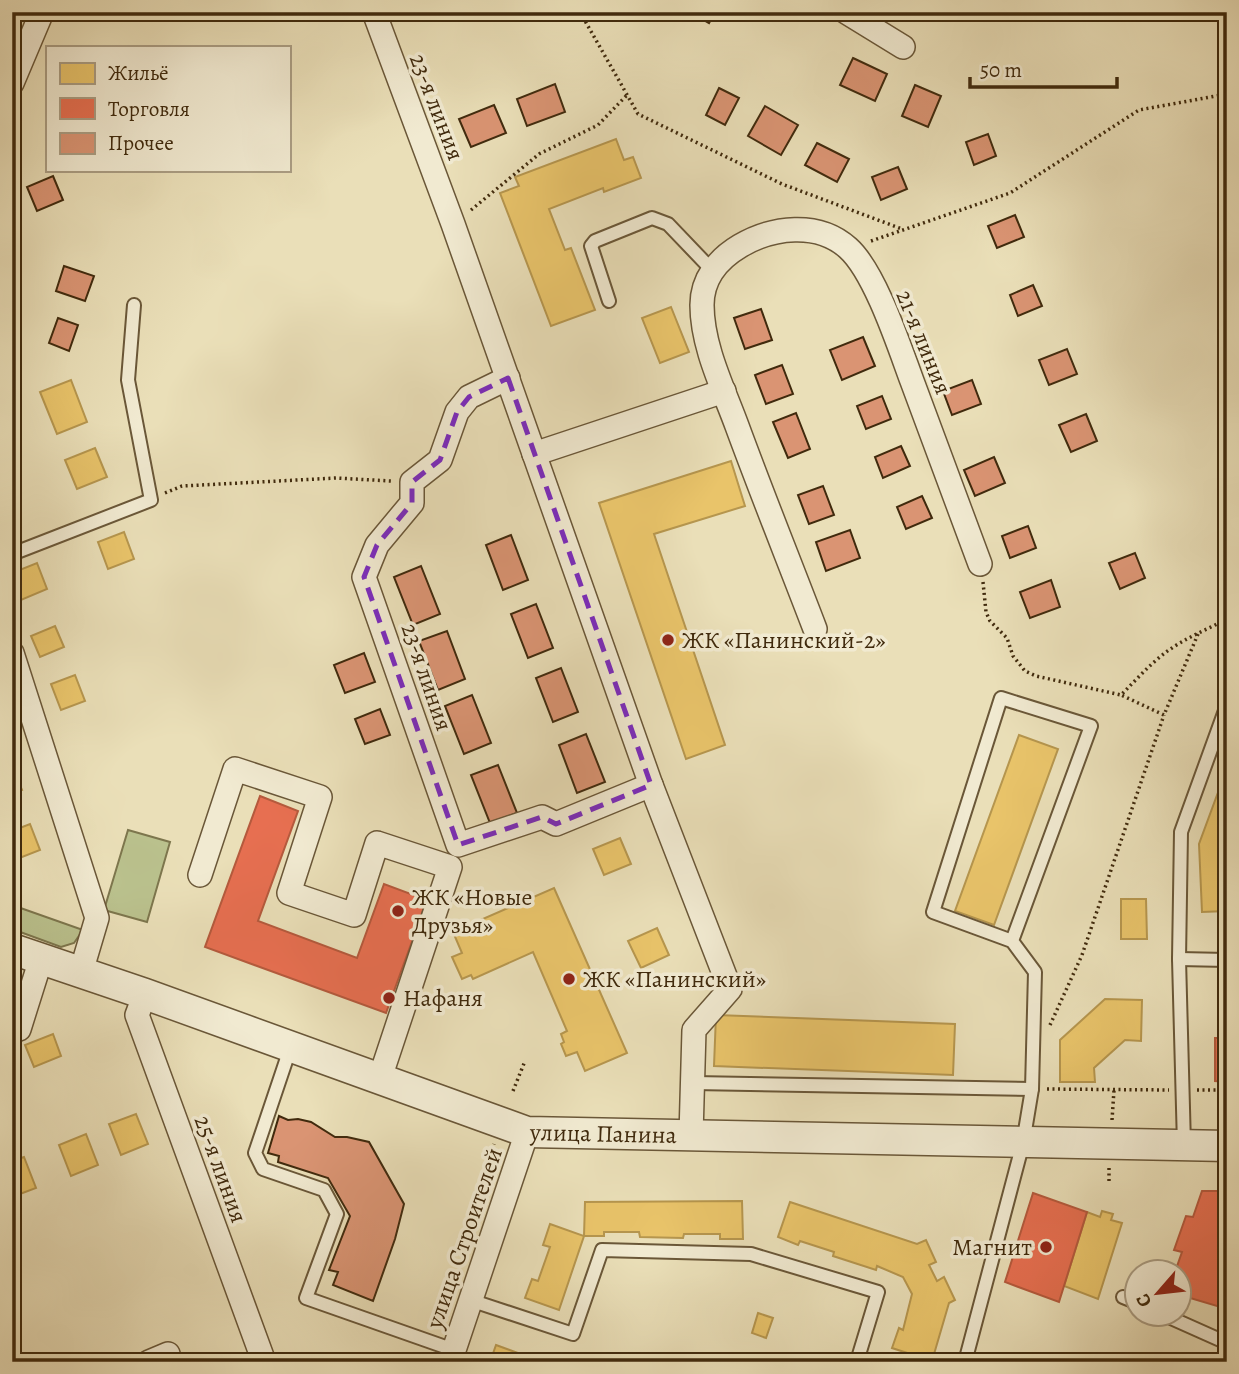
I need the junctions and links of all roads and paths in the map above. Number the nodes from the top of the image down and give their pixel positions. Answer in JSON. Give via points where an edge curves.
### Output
{"nodes":[{"id":1,"x":42,"y":12,"type":"edge"},
{"id":2,"x":374,"y":12,"type":"edge"},
{"id":3,"x":580,"y":12,"type":"edge"},
{"id":4,"x":846,"y":12,"type":"edge"},
{"id":5,"x":903,"y":47,"type":"dead end"},
{"id":6,"x":12,"y":83,"type":"edge"},
{"id":7,"x":1227,"y":87,"type":"edge"},
{"id":8,"x":1227,"y":94,"type":"edge"},
{"id":9,"x":628,"y":95,"type":"junction"},
{"id":10,"x":1215,"y":97,"type":"junction"},
{"id":11,"x":453,"y":224,"type":"junction"},
{"id":12,"x":904,"y":230,"type":"junction"},
{"id":13,"x":850,"y":249,"type":"junction"},
{"id":14,"x":712,"y":270,"type":"junction"},
{"id":15,"x":609,"y":301,"type":"dead end"},
{"id":16,"x":134,"y":305,"type":"dead end"},
{"id":17,"x":508,"y":378,"type":"junction"},
{"id":18,"x":724,"y":391,"type":"junction"},
{"id":19,"x":534,"y":454,"type":"junction"},
{"id":20,"x":412,"y":482,"type":"junction"},
{"id":21,"x":150,"y":499,"type":"junction"},
{"id":22,"x":12,"y":554,"type":"edge"},
{"id":23,"x":980,"y":564,"type":"joint"},
{"id":24,"x":1227,"y":619,"type":"edge"},
{"id":25,"x":815,"y":629,"type":"dead end"},
{"id":26,"x":1198,"y":634,"type":"junction"},
{"id":27,"x":12,"y":653,"type":"edge"},
{"id":28,"x":1121,"y":695,"type":"junction"},
{"id":29,"x":1227,"y":705,"type":"edge"},
{"id":30,"x":1164,"y":715,"type":"junction"},
{"id":31,"x":651,"y":785,"type":"junction"},
{"id":32,"x":200,"y":875,"type":"dead end"},
{"id":33,"x":1012,"y":941,"type":"junction"},
{"id":34,"x":12,"y":949,"type":"edge"},
{"id":35,"x":41,"y":959,"type":"junction"},
{"id":36,"x":1179,"y":960,"type":"junction"},
{"id":37,"x":1227,"y":960,"type":"edge"},
{"id":38,"x":81,"y":972,"type":"junction"},
{"id":39,"x":145,"y":994,"type":"junction"},
{"id":40,"x":12,"y":1031,"type":"edge"},
{"id":41,"x":1046,"y":1034,"type":"dead end"},
{"id":42,"x":291,"y":1046,"type":"junction"},
{"id":43,"x":525,"y":1061,"type":"dead end"},
{"id":44,"x":380,"y":1078,"type":"junction"},
{"id":45,"x":694,"y":1083,"type":"junction"},
{"id":46,"x":1032,"y":1089,"type":"junction"},
{"id":47,"x":1183,"y":1090,"type":"junction"},
{"id":48,"x":1227,"y":1090,"type":"edge"},
{"id":49,"x":513,"y":1091,"type":"dead end"},
{"id":50,"x":527,"y":1132,"type":"junction"},
{"id":51,"x":691,"y":1136,"type":"junction"},
{"id":52,"x":494,"y":1143,"type":"dead end"},
{"id":53,"x":1023,"y":1143,"type":"junction"},
{"id":54,"x":1184,"y":1145,"type":"junction"},
{"id":55,"x":1227,"y":1146,"type":"edge"},
{"id":56,"x":486,"y":1165,"type":"dead end"},
{"id":57,"x":470,"y":1300,"type":"junction"},
{"id":58,"x":1193,"y":1328,"type":"edge"},
{"id":59,"x":1227,"y":1343,"type":"edge"},
{"id":60,"x":452,"y":1356,"type":"edge"},
{"id":61,"x":264,"y":1362,"type":"edge"},
{"id":62,"x":867,"y":1362,"type":"edge"},
{"id":63,"x":965,"y":1362,"type":"edge"}],
"edges":[{"from":1,"to":6,"type":"street"},
{"from":2,"to":11,"type":"street","name":"23-я линия"},
{"from":3,"to":9,"type":"path"},
{"from":4,"to":5,"type":"street"},
{"from":7,"to":10,"type":"path"},
{"from":8,"to":10,"type":"path"},
{"from":9,"to":11,"type":"path","via":[[598,125],[538,154]]},
{"from":9,"to":12,"type":"path","via":[[638,114],[746,167]]},
{"from":10,"to":12,"type":"path","via":[[1139,110],[1010,193]]},
{"from":11,"to":17,"type":"street","name":"23-я линия"},
{"from":12,"to":13,"type":"path"},
{"from":13,"to":14,"type":"street","via":[[814,232],[766,233],[726,254]]},
{"from":13,"to":23,"type":"street","name":"21-я линия","via":[[893,330]]},
{"from":14,"to":15,"type":"lane","via":[[668,224],[652,218],[591,246]]},
{"from":14,"to":18,"type":"street","via":[[702,307],[707,344]]},
{"from":16,"to":21,"type":"lane","via":[[128,380]]},
{"from":17,"to":19,"type":"street","name":"23-я линия"},
{"from":17,"to":20,"type":"street","via":[[469,397],[457,412],[440,460]]},
{"from":18,"to":19,"type":"street"},
{"from":18,"to":25,"type":"street"},
{"from":19,"to":31,"type":"street","name":"23-я линия"},
{"from":20,"to":21,"type":"path","via":[[336,478],[182,486]]},
{"from":20,"to":31,"type":"street","name":"23-я линия","via":[[412,503],[377,545],[364,577],[458,845],[542,817],[556,824]]},
{"from":21,"to":22,"type":"lane"},
{"from":23,"to":28,"type":"path","via":[[986,612],[1025,671]]},
{"from":24,"to":26,"type":"path"},
{"from":26,"to":28,"type":"path","via":[[1163,654]]},
{"from":26,"to":30,"type":"path"},
{"from":27,"to":38,"type":"street","via":[[97,918]]},
{"from":28,"to":30,"type":"path"},
{"from":29,"to":36,"type":"lane","via":[[1181,832]]},
{"from":30,"to":41,"type":"path","via":[[1082,955]]},
{"from":31,"to":45,"type":"street","name":"23-я линия","via":[[730,989],[694,1030]]},
{"from":32,"to":44,"type":"street","via":[[235,769],[320,797],[289,893],[354,915],[377,843],[450,867]]},
{"from":33,"to":33,"type":"lane","via":[[933,912],[1001,698],[1091,726]]},
{"from":33,"to":46,"type":"lane","via":[[1035,972]]},
{"from":34,"to":35,"type":"street","name":"улица Панина"},
{"from":35,"to":38,"type":"street","name":"улица Панина"},
{"from":35,"to":40,"type":"street","via":[[19,1029]]},
{"from":36,"to":37,"type":"lane"},
{"from":36,"to":47,"type":"lane"},
{"from":38,"to":39,"type":"street","name":"улица Панина"},
{"from":39,"to":42,"type":"street","name":"улица Панина"},
{"from":39,"to":61,"type":"street","name":"25-я линия","via":[[137,1015]]},
{"from":42,"to":44,"type":"street","name":"улица Панина"},
{"from":42,"to":60,"type":"lane","via":[[255,1153],[263,1169],[324,1190],[337,1214],[306,1298]]},
{"from":43,"to":49,"type":"path"},
{"from":44,"to":50,"type":"street","name":"улица Панина"},
{"from":45,"to":46,"type":"lane"},
{"from":45,"to":51,"type":"street","name":"23-я линия"},
{"from":46,"to":47,"type":"path"},
{"from":46,"to":53,"type":"lane"},
{"from":47,"to":48,"type":"path"},
{"from":47,"to":54,"type":"lane"},
{"from":50,"to":51,"type":"street","name":"улица Панина"},
{"from":50,"to":57,"type":"street","name":"улица Строителей"},
{"from":51,"to":53,"type":"street","name":"улица Панина"},
{"from":52,"to":56,"type":"path"},
{"from":53,"to":54,"type":"street","name":"улица Панина"},
{"from":53,"to":63,"type":"lane"},
{"from":54,"to":55,"type":"street","name":"улица Панина"},
{"from":57,"to":60,"type":"street","name":"улица Строителей"},
{"from":57,"to":62,"type":"lane","via":[[573,1334],[602,1250],[751,1254],[878,1293],[858,1359]]},
{"from":58,"to":59,"type":"lane"}]}
